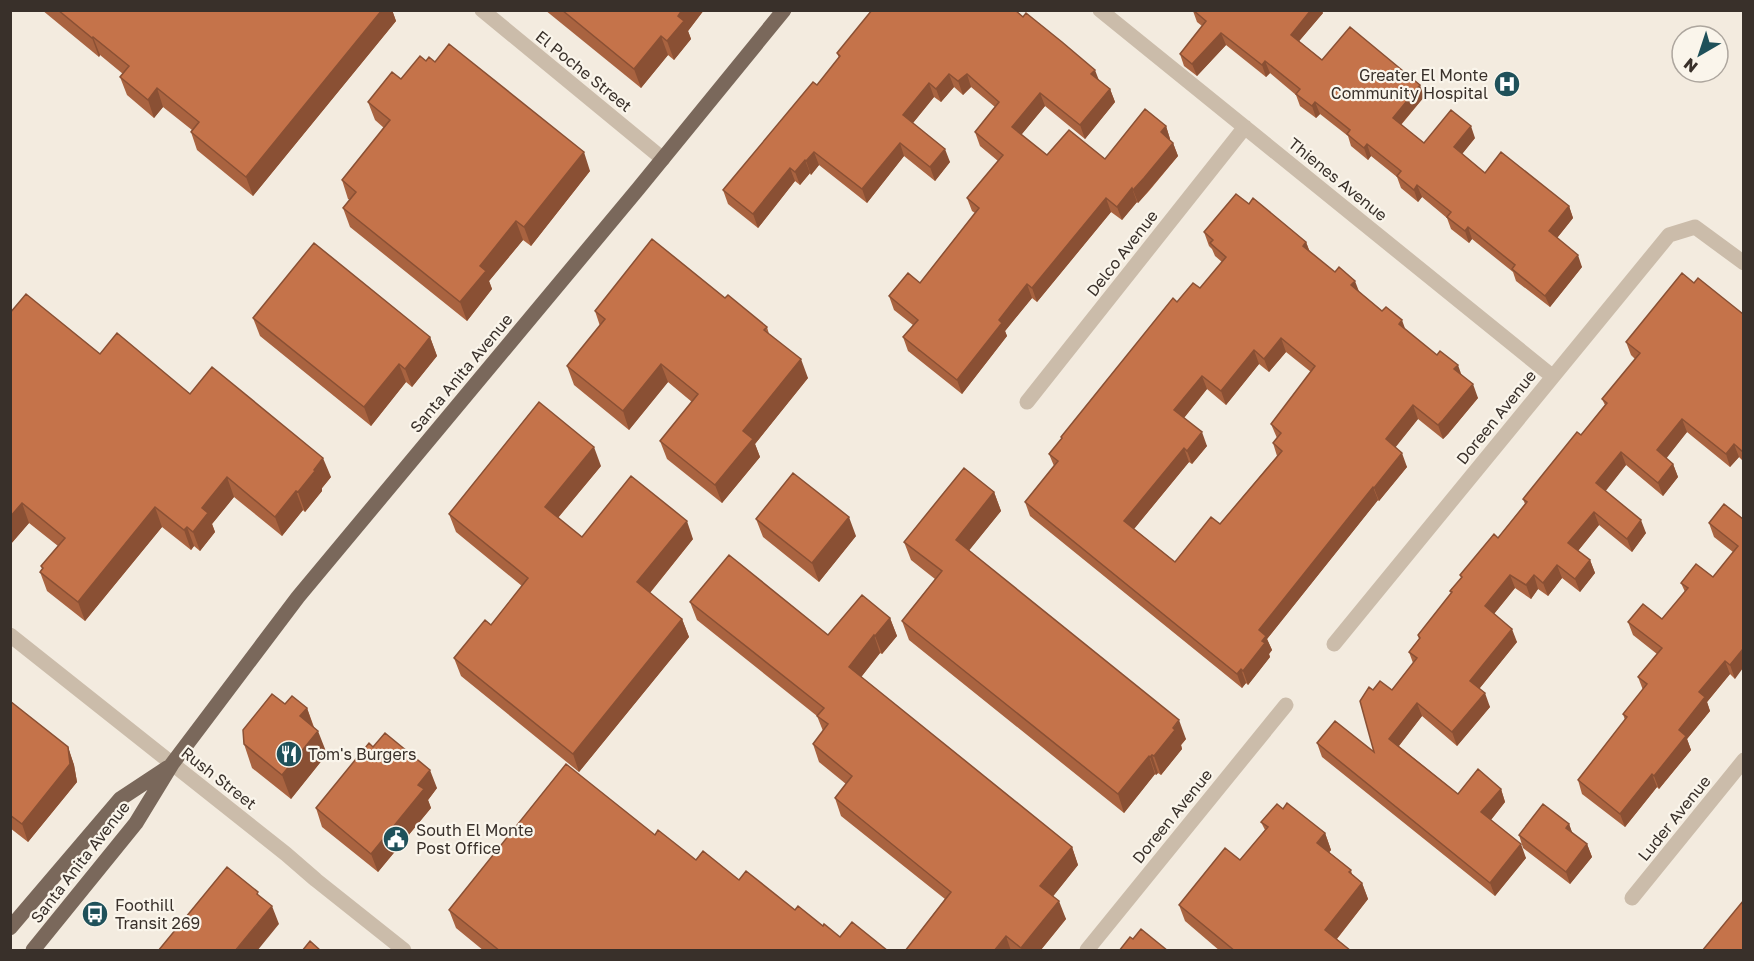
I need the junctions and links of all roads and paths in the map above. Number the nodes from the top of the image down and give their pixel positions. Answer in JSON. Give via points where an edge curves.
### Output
{"nodes":[{"id":1,"x":482,"y":10,"type":"edge"},
{"id":2,"x":784,"y":10,"type":"edge"},
{"id":3,"x":1100,"y":10,"type":"edge"},
{"id":4,"x":1245,"y":127,"type":"junction"},
{"id":5,"x":663,"y":159,"type":"junction"},
{"id":6,"x":1743,"y":263,"type":"edge"},
{"id":7,"x":1552,"y":376,"type":"junction"},
{"id":8,"x":1027,"y":402,"type":"dead end"},
{"id":9,"x":10,"y":635,"type":"edge"},
{"id":10,"x":1334,"y":644,"type":"dead end"},
{"id":11,"x":1286,"y":705,"type":"dead end"},
{"id":12,"x":1743,"y":760,"type":"edge"},
{"id":13,"x":172,"y":764,"type":"junction"},
{"id":14,"x":1632,"y":898,"type":"dead end"},
{"id":15,"x":10,"y":928,"type":"edge"},
{"id":16,"x":33,"y":951,"type":"edge"},
{"id":17,"x":404,"y":951,"type":"edge"},
{"id":18,"x":1087,"y":951,"type":"edge"}],
"edges":[{"from":1,"to":5,"type":"street","name":"El Poche Street"},
{"from":2,"to":5,"type":"main road","name":"Santa Anita Avenue"},
{"from":3,"to":4,"type":"street","name":"Thienes Avenue"},
{"from":4,"to":7,"type":"street","name":"Thienes Avenue"},
{"from":4,"to":8,"type":"street","name":"Delco Avenue"},
{"from":5,"to":13,"type":"main road","name":"Santa Anita Avenue","via":[[298,597]]},
{"from":6,"to":7,"type":"street","name":"Doreen Avenue","via":[[1695,227],[1669,235]]},
{"from":7,"to":10,"type":"street","name":"Doreen Avenue"},
{"from":9,"to":13,"type":"street","name":"Rush Street"},
{"from":11,"to":18,"type":"street","name":"Doreen Avenue"},
{"from":12,"to":14,"type":"street","name":"Luder Avenue"},
{"from":13,"to":15,"type":"main road","name":"Santa Anita Avenue","via":[[120,799]]},
{"from":13,"to":16,"type":"main road","name":"Santa Anita Avenue","via":[[136,823]]},
{"from":13,"to":17,"type":"street","name":"Rush Street"}]}
